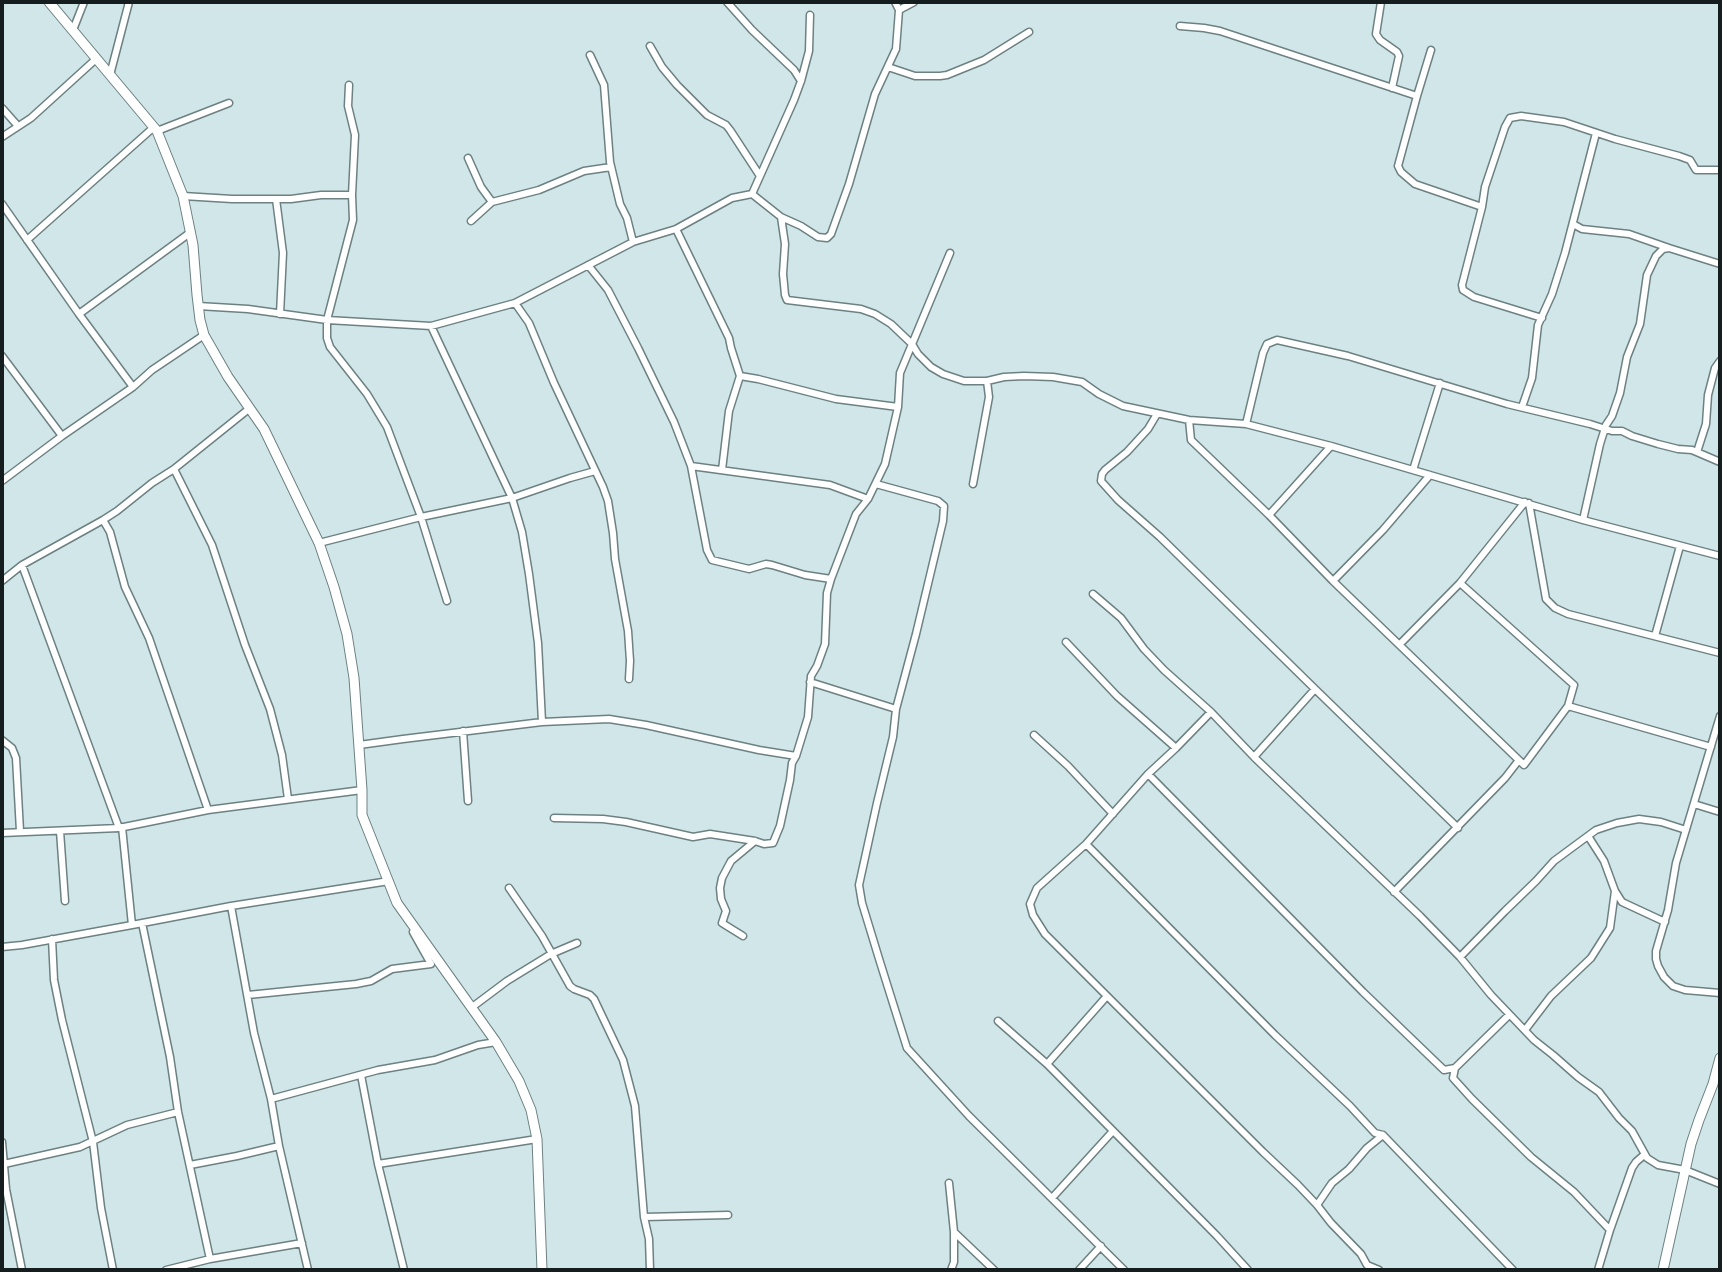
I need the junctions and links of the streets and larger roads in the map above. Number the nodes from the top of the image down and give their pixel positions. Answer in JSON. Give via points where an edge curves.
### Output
{"nodes":[{"id":1,"x":49,"y":2,"type":"edge"},
{"id":2,"x":83,"y":2,"type":"edge"},
{"id":3,"x":129,"y":2,"type":"edge"},
{"id":4,"x":727,"y":2,"type":"edge"},
{"id":5,"x":895,"y":2,"type":"edge"},
{"id":6,"x":914,"y":2,"type":"edge"},
{"id":7,"x":1381,"y":2,"type":"edge"},
{"id":8,"x":899,"y":10,"type":"junction"},
{"id":9,"x":810,"y":15,"type":"dead end"},
{"id":10,"x":1180,"y":26,"type":"dead end"},
{"id":11,"x":73,"y":30,"type":"junction"},
{"id":12,"x":1029,"y":32,"type":"dead end"},
{"id":13,"x":650,"y":46,"type":"dead end"},
{"id":14,"x":1431,"y":50,"type":"dead end"},
{"id":15,"x":590,"y":55,"type":"dead end"},
{"id":16,"x":96,"y":59,"type":"junction"},
{"id":17,"x":888,"y":67,"type":"junction"},
{"id":18,"x":110,"y":75,"type":"junction"},
{"id":19,"x":801,"y":81,"type":"junction"},
{"id":20,"x":349,"y":85,"type":"dead end"},
{"id":21,"x":1392,"y":88,"type":"junction"},
{"id":22,"x":1417,"y":96,"type":"junction"},
{"id":23,"x":229,"y":103,"type":"dead end"},
{"id":24,"x":2,"y":108,"type":"edge"},
{"id":25,"x":18,"y":126,"type":"junction"},
{"id":26,"x":155,"y":129,"type":"junction"},
{"id":27,"x":1596,"y":133,"type":"junction"},
{"id":28,"x":2,"y":137,"type":"edge"},
{"id":29,"x":468,"y":158,"type":"dead end"},
{"id":30,"x":611,"y":167,"type":"junction"},
{"id":31,"x":1720,"y":170,"type":"edge"},
{"id":32,"x":760,"y":176,"type":"junction"},
{"id":33,"x":752,"y":194,"type":"junction"},
{"id":34,"x":352,"y":195,"type":"junction"},
{"id":35,"x":183,"y":196,"type":"junction"},
{"id":36,"x":276,"y":199,"type":"junction"},
{"id":37,"x":492,"y":202,"type":"junction"},
{"id":38,"x":2,"y":204,"type":"edge"},
{"id":39,"x":1482,"y":207,"type":"junction"},
{"id":40,"x":781,"y":217,"type":"junction"},
{"id":41,"x":471,"y":221,"type":"dead end"},
{"id":42,"x":1573,"y":224,"type":"junction"},
{"id":43,"x":676,"y":229,"type":"junction"},
{"id":44,"x":191,"y":232,"type":"junction"},
{"id":45,"x":27,"y":240,"type":"junction"},
{"id":46,"x":633,"y":242,"type":"junction"},
{"id":47,"x":1669,"y":248,"type":"junction"},
{"id":48,"x":950,"y":253,"type":"dead end"},
{"id":49,"x":1720,"y":264,"type":"edge"},
{"id":50,"x":588,"y":265,"type":"junction"},
{"id":51,"x":514,"y":303,"type":"junction"},
{"id":52,"x":198,"y":306,"type":"junction"},
{"id":53,"x":79,"y":314,"type":"junction"},
{"id":54,"x":281,"y":314,"type":"junction"},
{"id":55,"x":1542,"y":318,"type":"junction"},
{"id":56,"x":327,"y":320,"type":"junction"},
{"id":57,"x":431,"y":326,"type":"junction"},
{"id":58,"x":204,"y":335,"type":"junction"},
{"id":59,"x":912,"y":344,"type":"junction"},
{"id":60,"x":2,"y":356,"type":"edge"},
{"id":61,"x":1720,"y":360,"type":"edge"},
{"id":62,"x":740,"y":376,"type":"junction"},
{"id":63,"x":987,"y":381,"type":"junction"},
{"id":64,"x":1440,"y":383,"type":"junction"},
{"id":65,"x":133,"y":387,"type":"junction"},
{"id":66,"x":898,"y":407,"type":"junction"},
{"id":67,"x":1522,"y":407,"type":"junction"},
{"id":68,"x":250,"y":408,"type":"junction"},
{"id":69,"x":1157,"y":414,"type":"junction"},
{"id":70,"x":1189,"y":419,"type":"junction"},
{"id":71,"x":1246,"y":424,"type":"junction"},
{"id":72,"x":1605,"y":429,"type":"junction"},
{"id":73,"x":62,"y":436,"type":"junction"},
{"id":74,"x":1331,"y":446,"type":"junction"},
{"id":75,"x":1696,"y":452,"type":"junction"},
{"id":76,"x":1720,"y":462,"type":"edge"},
{"id":77,"x":691,"y":466,"type":"junction"},
{"id":78,"x":174,"y":469,"type":"junction"},
{"id":79,"x":722,"y":470,"type":"junction"},
{"id":80,"x":1413,"y":470,"type":"junction"},
{"id":81,"x":595,"y":471,"type":"junction"},
{"id":82,"x":1430,"y":475,"type":"junction"},
{"id":83,"x":2,"y":481,"type":"edge"},
{"id":84,"x":876,"y":484,"type":"junction"},
{"id":85,"x":973,"y":484,"type":"dead end"},
{"id":86,"x":512,"y":498,"type":"junction"},
{"id":87,"x":868,"y":499,"type":"junction"},
{"id":88,"x":1527,"y":503,"type":"junction"},
{"id":89,"x":1269,"y":515,"type":"junction"},
{"id":90,"x":421,"y":517,"type":"junction"},
{"id":91,"x":103,"y":520,"type":"junction"},
{"id":92,"x":1583,"y":520,"type":"junction"},
{"id":93,"x":319,"y":543,"type":"junction"},
{"id":94,"x":1681,"y":546,"type":"junction"},
{"id":95,"x":1720,"y":556,"type":"edge"},
{"id":96,"x":22,"y":565,"type":"junction"},
{"id":97,"x":831,"y":579,"type":"junction"},
{"id":98,"x":1333,"y":581,"type":"junction"},
{"id":99,"x":2,"y":582,"type":"edge"},
{"id":100,"x":1460,"y":583,"type":"junction"},
{"id":101,"x":1093,"y":594,"type":"dead end"},
{"id":102,"x":447,"y":601,"type":"dead end"},
{"id":103,"x":1655,"y":636,"type":"junction"},
{"id":104,"x":1066,"y":642,"type":"dead end"},
{"id":105,"x":1400,"y":644,"type":"junction"},
{"id":106,"x":1720,"y":653,"type":"edge"},
{"id":107,"x":629,"y":679,"type":"dead end"},
{"id":108,"x":810,"y":681,"type":"junction"},
{"id":109,"x":1315,"y":689,"type":"junction"},
{"id":110,"x":1568,"y":706,"type":"junction"},
{"id":111,"x":896,"y":709,"type":"junction"},
{"id":112,"x":1211,"y":712,"type":"junction"},
{"id":113,"x":1720,"y":716,"type":"edge"},
{"id":114,"x":542,"y":722,"type":"junction"},
{"id":115,"x":463,"y":732,"type":"junction"},
{"id":116,"x":1034,"y":735,"type":"dead end"},
{"id":117,"x":2,"y":740,"type":"edge"},
{"id":118,"x":359,"y":746,"type":"junction"},
{"id":119,"x":1711,"y":747,"type":"junction"},
{"id":120,"x":1176,"y":748,"type":"junction"},
{"id":121,"x":796,"y":756,"type":"junction"},
{"id":122,"x":1254,"y":757,"type":"junction"},
{"id":123,"x":1519,"y":760,"type":"junction"},
{"id":124,"x":1148,"y":774,"type":"junction"},
{"id":125,"x":362,"y":790,"type":"junction"},
{"id":126,"x":288,"y":799,"type":"junction"},
{"id":127,"x":468,"y":801,"type":"dead end"},
{"id":128,"x":1694,"y":804,"type":"junction"},
{"id":129,"x":208,"y":810,"type":"junction"},
{"id":130,"x":1720,"y":812,"type":"edge"},
{"id":131,"x":1113,"y":814,"type":"junction"},
{"id":132,"x":554,"y":818,"type":"dead end"},
{"id":133,"x":121,"y":828,"type":"junction"},
{"id":134,"x":1458,"y":828,"type":"junction"},
{"id":135,"x":1686,"y":830,"type":"junction"},
{"id":136,"x":20,"y":831,"type":"junction"},
{"id":137,"x":60,"y":831,"type":"junction"},
{"id":138,"x":2,"y":833,"type":"edge"},
{"id":139,"x":1588,"y":836,"type":"junction"},
{"id":140,"x":755,"y":841,"type":"junction"},
{"id":141,"x":1086,"y":844,"type":"junction"},
{"id":142,"x":389,"y":881,"type":"junction"},
{"id":143,"x":509,"y":888,"type":"dead end"},
{"id":144,"x":1615,"y":891,"type":"junction"},
{"id":145,"x":1394,"y":892,"type":"junction"},
{"id":146,"x":65,"y":901,"type":"dead end"},
{"id":147,"x":397,"y":903,"type":"junction"},
{"id":148,"x":230,"y":905,"type":"junction"},
{"id":149,"x":1665,"y":922,"type":"junction"},
{"id":150,"x":142,"y":923,"type":"junction"},
{"id":151,"x":132,"y":925,"type":"junction"},
{"id":152,"x":743,"y":936,"type":"dead end"},
{"id":153,"x":51,"y":939,"type":"junction"},
{"id":154,"x":577,"y":943,"type":"dead end"},
{"id":155,"x":2,"y":947,"type":"edge"},
{"id":156,"x":551,"y":954,"type":"junction"},
{"id":157,"x":1460,"y":957,"type":"junction"},
{"id":158,"x":1720,"y":993,"type":"edge"},
{"id":159,"x":248,"y":995,"type":"junction"},
{"id":160,"x":1107,"y":996,"type":"junction"},
{"id":161,"x":471,"y":1008,"type":"junction"},
{"id":162,"x":1509,"y":1014,"type":"junction"},
{"id":163,"x":998,"y":1021,"type":"dead end"},
{"id":164,"x":1525,"y":1030,"type":"junction"},
{"id":165,"x":496,"y":1042,"type":"junction"},
{"id":166,"x":1720,"y":1058,"type":"edge"},
{"id":167,"x":1047,"y":1064,"type":"junction"},
{"id":168,"x":1455,"y":1069,"type":"junction"},
{"id":169,"x":1444,"y":1070,"type":"junction"},
{"id":170,"x":361,"y":1075,"type":"junction"},
{"id":171,"x":1453,"y":1078,"type":"junction"},
{"id":172,"x":1716,"y":1086,"type":"edge"},
{"id":173,"x":271,"y":1099,"type":"junction"},
{"id":174,"x":178,"y":1112,"type":"junction"},
{"id":175,"x":1113,"y":1131,"type":"junction"},
{"id":176,"x":1383,"y":1135,"type":"junction"},
{"id":177,"x":537,"y":1139,"type":"junction"},
{"id":178,"x":2,"y":1142,"type":"edge"},
{"id":179,"x":93,"y":1142,"type":"junction"},
{"id":180,"x":279,"y":1146,"type":"junction"},
{"id":181,"x":1644,"y":1155,"type":"junction"},
{"id":182,"x":4,"y":1164,"type":"junction"},
{"id":183,"x":378,"y":1164,"type":"junction"},
{"id":184,"x":190,"y":1165,"type":"junction"},
{"id":185,"x":1685,"y":1170,"type":"junction"},
{"id":186,"x":949,"y":1183,"type":"dead end"},
{"id":187,"x":1720,"y":1184,"type":"edge"},
{"id":188,"x":4,"y":1191,"type":"edge"},
{"id":189,"x":1052,"y":1198,"type":"junction"},
{"id":190,"x":1317,"y":1205,"type":"junction"},
{"id":191,"x":728,"y":1215,"type":"dead end"},
{"id":192,"x":645,"y":1217,"type":"junction"},
{"id":193,"x":1610,"y":1230,"type":"junction"},
{"id":194,"x":954,"y":1232,"type":"junction"},
{"id":195,"x":302,"y":1243,"type":"junction"},
{"id":196,"x":1101,"y":1246,"type":"junction"},
{"id":197,"x":210,"y":1259,"type":"junction"},
{"id":198,"x":1366,"y":1268,"type":"edge"},
{"id":199,"x":23,"y":1270,"type":"edge"},
{"id":200,"x":113,"y":1270,"type":"edge"},
{"id":201,"x":166,"y":1270,"type":"edge"},
{"id":202,"x":308,"y":1270,"type":"edge"},
{"id":203,"x":404,"y":1270,"type":"edge"},
{"id":204,"x":542,"y":1270,"type":"edge"},
{"id":205,"x":650,"y":1270,"type":"edge"},
{"id":206,"x":951,"y":1270,"type":"edge"},
{"id":207,"x":993,"y":1270,"type":"edge"},
{"id":208,"x":1079,"y":1270,"type":"edge"},
{"id":209,"x":1124,"y":1270,"type":"edge"},
{"id":210,"x":1248,"y":1270,"type":"edge"},
{"id":211,"x":1379,"y":1270,"type":"edge"},
{"id":212,"x":1513,"y":1270,"type":"edge"},
{"id":213,"x":1598,"y":1270,"type":"edge"},
{"id":214,"x":1663,"y":1270,"type":"edge"}],
"edges":[{"from":1,"to":11,"type":"street"},
{"from":2,"to":11,"type":"street"},
{"from":3,"to":18,"type":"street"},
{"from":4,"to":19,"type":"street"},
{"from":5,"to":8,"type":"street"},
{"from":6,"to":8,"type":"street"},
{"from":7,"to":21,"type":"street","via":[[1376,34],[1399,56]]},
{"from":8,"to":17,"type":"street","via":[[896,50]]},
{"from":9,"to":19,"type":"street","via":[[809,51]]},
{"from":10,"to":21,"type":"street","via":[[1204,27]]},
{"from":11,"to":16,"type":"street"},
{"from":12,"to":17,"type":"street","via":[[984,60],[947,75],[915,76]]},
{"from":13,"to":32,"type":"street","via":[[677,85],[730,130]]},
{"from":14,"to":22,"type":"street"},
{"from":15,"to":30,"type":"street","via":[[604,85]]},
{"from":16,"to":18,"type":"street"},
{"from":16,"to":25,"type":"street"},
{"from":17,"to":40,"type":"street","via":[[831,234],[818,237]]},
{"from":18,"to":26,"type":"street"},
{"from":19,"to":32,"type":"street"},
{"from":20,"to":34,"type":"street","via":[[355,135]]},
{"from":21,"to":22,"type":"street"},
{"from":22,"to":39,"type":"street","via":[[1398,166],[1401,172],[1415,184]]},
{"from":23,"to":26,"type":"street"},
{"from":24,"to":25,"type":"street"},
{"from":25,"to":28,"type":"street"},
{"from":26,"to":35,"type":"street"},
{"from":26,"to":45,"type":"street"},
{"from":27,"to":31,"type":"street","via":[[1690,160],[1696,170]]},
{"from":27,"to":39,"type":"street","via":[[1564,122],[1510,117]]},
{"from":27,"to":42,"type":"street"},
{"from":29,"to":37,"type":"street"},
{"from":30,"to":37,"type":"street","via":[[584,171],[552,186]]},
{"from":30,"to":46,"type":"street"},
{"from":32,"to":33,"type":"street"},
{"from":33,"to":40,"type":"street"},
{"from":33,"to":43,"type":"street","via":[[725,202]]},
{"from":34,"to":36,"type":"street"},
{"from":34,"to":56,"type":"street","via":[[353,220]]},
{"from":35,"to":36,"type":"street"},
{"from":35,"to":44,"type":"street"},
{"from":36,"to":54,"type":"street","via":[[283,253]]},
{"from":37,"to":41,"type":"street"},
{"from":38,"to":45,"type":"street"},
{"from":39,"to":55,"type":"street","via":[[1463,278],[1464,290]]},
{"from":40,"to":59,"type":"street","via":[[788,300],[861,309],[891,324]]},
{"from":42,"to":47,"type":"street","via":[[1629,234]]},
{"from":42,"to":55,"type":"street"},
{"from":43,"to":46,"type":"street"},
{"from":43,"to":62,"type":"street","via":[[729,338]]},
{"from":44,"to":52,"type":"street"},
{"from":44,"to":53,"type":"street"},
{"from":45,"to":53,"type":"street"},
{"from":46,"to":50,"type":"street"},
{"from":47,"to":49,"type":"street"},
{"from":47,"to":72,"type":"street","via":[[1656,256],[1647,275],[1640,324]]},
{"from":48,"to":59,"type":"street"},
{"from":50,"to":51,"type":"street"},
{"from":50,"to":77,"type":"street","via":[[608,290],[628,329]]},
{"from":51,"to":57,"type":"street"},
{"from":51,"to":81,"type":"street","via":[[535,334]]},
{"from":52,"to":54,"type":"street"},
{"from":52,"to":58,"type":"street"},
{"from":53,"to":65,"type":"street"},
{"from":54,"to":56,"type":"street"},
{"from":55,"to":67,"type":"street"},
{"from":56,"to":57,"type":"street"},
{"from":56,"to":90,"type":"street","via":[[330,346],[387,427]]},
{"from":57,"to":86,"type":"street"},
{"from":58,"to":65,"type":"street"},
{"from":58,"to":68,"type":"street"},
{"from":59,"to":63,"type":"street","via":[[943,374],[964,381]]},
{"from":59,"to":66,"type":"street","via":[[900,373]]},
{"from":60,"to":73,"type":"street"},
{"from":61,"to":75,"type":"street"},
{"from":62,"to":66,"type":"street","via":[[836,399]]},
{"from":62,"to":79,"type":"street","via":[[729,411]]},
{"from":63,"to":69,"type":"street","via":[[1024,376],[1082,382],[1123,406]]},
{"from":63,"to":85,"type":"street","via":[[989,397]]},
{"from":64,"to":67,"type":"street"},
{"from":64,"to":71,"type":"street","via":[[1277,341],[1267,344],[1263,353]]},
{"from":64,"to":80,"type":"street"},
{"from":65,"to":73,"type":"street"},
{"from":66,"to":84,"type":"street"},
{"from":67,"to":72,"type":"street"},
{"from":68,"to":78,"type":"street"},
{"from":68,"to":93,"type":"street"},
{"from":69,"to":70,"type":"street"},
{"from":69,"to":109,"type":"street","via":[[1148,429],[1102,474],[1101,481]]},
{"from":70,"to":71,"type":"street"},
{"from":70,"to":89,"type":"street","via":[[1191,440]]},
{"from":71,"to":74,"type":"street"},
{"from":72,"to":75,"type":"street"},
{"from":72,"to":92,"type":"street"},
{"from":73,"to":83,"type":"street"},
{"from":74,"to":80,"type":"street"},
{"from":74,"to":89,"type":"street"},
{"from":75,"to":76,"type":"street"},
{"from":77,"to":79,"type":"street"},
{"from":77,"to":97,"type":"street","via":[[712,560],[749,569],[776,565]]},
{"from":78,"to":91,"type":"street"},
{"from":78,"to":126,"type":"street","via":[[212,545],[270,709]]},
{"from":79,"to":87,"type":"street","via":[[830,485]]},
{"from":80,"to":82,"type":"street"},
{"from":81,"to":86,"type":"street"},
{"from":81,"to":107,"type":"street","via":[[608,502],[628,631]]},
{"from":82,"to":88,"type":"street"},
{"from":82,"to":98,"type":"street"},
{"from":84,"to":87,"type":"street"},
{"from":84,"to":111,"type":"street","via":[[944,506]]},
{"from":86,"to":90,"type":"street"},
{"from":86,"to":114,"type":"street","via":[[530,574]]},
{"from":87,"to":97,"type":"street","via":[[856,514]]},
{"from":88,"to":92,"type":"street"},
{"from":88,"to":100,"type":"street"},
{"from":88,"to":103,"type":"street","via":[[1546,599],[1568,614]]},
{"from":89,"to":98,"type":"street"},
{"from":90,"to":93,"type":"street"},
{"from":90,"to":102,"type":"street"},
{"from":91,"to":96,"type":"street"},
{"from":91,"to":129,"type":"street"},
{"from":92,"to":94,"type":"street"},
{"from":93,"to":118,"type":"street","via":[[347,634]]},
{"from":94,"to":95,"type":"street"},
{"from":94,"to":103,"type":"street"},
{"from":96,"to":99,"type":"street"},
{"from":96,"to":133,"type":"street"},
{"from":97,"to":108,"type":"street","via":[[825,644]]},
{"from":98,"to":105,"type":"street"},
{"from":100,"to":105,"type":"street"},
{"from":100,"to":110,"type":"street","via":[[1574,685]]},
{"from":101,"to":112,"type":"street","via":[[1121,618],[1164,670]]},
{"from":103,"to":106,"type":"street"},
{"from":104,"to":120,"type":"street"},
{"from":105,"to":123,"type":"street"},
{"from":108,"to":111,"type":"street"},
{"from":108,"to":121,"type":"street","via":[[810,708]]},
{"from":109,"to":122,"type":"street"},
{"from":109,"to":134,"type":"street"},
{"from":110,"to":119,"type":"street"},
{"from":110,"to":123,"type":"street","via":[[1524,765]]},
{"from":111,"to":189,"type":"street","via":[[859,885],[907,1048]]},
{"from":112,"to":120,"type":"street"},
{"from":112,"to":122,"type":"street"},
{"from":113,"to":119,"type":"street"},
{"from":114,"to":115,"type":"street"},
{"from":114,"to":121,"type":"street","via":[[609,719]]},
{"from":115,"to":118,"type":"street"},
{"from":115,"to":127,"type":"street"},
{"from":116,"to":131,"type":"street"},
{"from":117,"to":136,"type":"street","via":[[16,758]]},
{"from":118,"to":125,"type":"street"},
{"from":119,"to":128,"type":"street"},
{"from":120,"to":124,"type":"street"},
{"from":121,"to":140,"type":"street","via":[[773,843]]},
{"from":122,"to":145,"type":"street"},
{"from":123,"to":134,"type":"street"},
{"from":124,"to":131,"type":"street"},
{"from":124,"to":169,"type":"street"},
{"from":125,"to":126,"type":"street"},
{"from":125,"to":142,"type":"street","via":[[362,816]]},
{"from":126,"to":129,"type":"street"},
{"from":128,"to":130,"type":"street"},
{"from":128,"to":135,"type":"street"},
{"from":129,"to":133,"type":"street"},
{"from":131,"to":141,"type":"street"},
{"from":132,"to":140,"type":"street","via":[[603,818],[693,837],[710,834]]},
{"from":133,"to":137,"type":"street"},
{"from":133,"to":151,"type":"street"},
{"from":134,"to":145,"type":"street"},
{"from":135,"to":139,"type":"street","via":[[1639,819]]},
{"from":135,"to":149,"type":"street"},
{"from":136,"to":137,"type":"street"},
{"from":136,"to":138,"type":"street"},
{"from":137,"to":146,"type":"street"},
{"from":139,"to":144,"type":"street"},
{"from":139,"to":157,"type":"street","via":[[1554,861]]},
{"from":140,"to":152,"type":"street","via":[[731,862],[720,888],[726,911],[722,923]]},
{"from":141,"to":160,"type":"street","via":[[1037,888],[1030,904],[1045,934]]},
{"from":141,"to":176,"type":"street","via":[[1375,1133]]},
{"from":142,"to":147,"type":"street"},
{"from":142,"to":148,"type":"street"},
{"from":143,"to":156,"type":"street"},
{"from":144,"to":149,"type":"street","via":[[1622,902]]},
{"from":144,"to":164,"type":"street","via":[[1610,928],[1591,958],[1551,996]]},
{"from":145,"to":157,"type":"street"},
{"from":147,"to":159,"type":"street","via":[[431,964],[393,969],[356,984]]},
{"from":147,"to":161,"type":"street"},
{"from":148,"to":150,"type":"street"},
{"from":148,"to":159,"type":"street"},
{"from":149,"to":158,"type":"street","via":[[1656,951],[1664,977],[1685,990]]},
{"from":150,"to":151,"type":"street"},
{"from":150,"to":174,"type":"street"},
{"from":151,"to":153,"type":"street"},
{"from":153,"to":155,"type":"street"},
{"from":153,"to":179,"type":"street","via":[[59,1007]]},
{"from":154,"to":156,"type":"street"},
{"from":156,"to":161,"type":"street"},
{"from":156,"to":192,"type":"street","via":[[570,986],[594,999],[623,1060],[635,1106]]},
{"from":157,"to":162,"type":"street"},
{"from":159,"to":173,"type":"street"},
{"from":160,"to":167,"type":"street"},
{"from":160,"to":190,"type":"street"},
{"from":161,"to":165,"type":"street"},
{"from":162,"to":164,"type":"street"},
{"from":162,"to":168,"type":"street"},
{"from":163,"to":167,"type":"street"},
{"from":164,"to":181,"type":"street","via":[[1598,1092],[1637,1137]]},
{"from":165,"to":170,"type":"street"},
{"from":165,"to":177,"type":"street","via":[[519,1081]]},
{"from":166,"to":172,"type":"street"},
{"from":167,"to":175,"type":"street"},
{"from":168,"to":169,"type":"street"},
{"from":168,"to":171,"type":"street"},
{"from":169,"to":171,"type":"street"},
{"from":170,"to":173,"type":"street"},
{"from":170,"to":183,"type":"street"},
{"from":171,"to":193,"type":"street"},
{"from":172,"to":185,"type":"street","via":[[1699,1120]]},
{"from":173,"to":180,"type":"street"},
{"from":174,"to":179,"type":"street","via":[[127,1125]]},
{"from":174,"to":184,"type":"street"},
{"from":175,"to":189,"type":"street"},
{"from":175,"to":210,"type":"street"},
{"from":176,"to":190,"type":"street","via":[[1332,1183]]},
{"from":176,"to":212,"type":"street"},
{"from":177,"to":183,"type":"street"},
{"from":177,"to":204,"type":"street"},
{"from":178,"to":182,"type":"street"},
{"from":179,"to":182,"type":"street"},
{"from":179,"to":200,"type":"street"},
{"from":180,"to":184,"type":"street"},
{"from":180,"to":195,"type":"street"},
{"from":181,"to":185,"type":"street","via":[[1658,1165]]},
{"from":181,"to":193,"type":"street","via":[[1632,1168]]},
{"from":182,"to":188,"type":"street"},
{"from":183,"to":203,"type":"street"},
{"from":184,"to":197,"type":"street"},
{"from":185,"to":187,"type":"street"},
{"from":185,"to":214,"type":"street"},
{"from":186,"to":194,"type":"street"},
{"from":188,"to":199,"type":"street"},
{"from":189,"to":196,"type":"street"},
{"from":190,"to":198,"type":"street","via":[[1361,1255]]},
{"from":191,"to":192,"type":"street"},
{"from":192,"to":205,"type":"street"},
{"from":193,"to":213,"type":"street"},
{"from":194,"to":206,"type":"street"},
{"from":194,"to":207,"type":"street"},
{"from":195,"to":197,"type":"street"},
{"from":195,"to":202,"type":"street"},
{"from":196,"to":208,"type":"street"},
{"from":196,"to":209,"type":"street"},
{"from":197,"to":201,"type":"street"},
{"from":198,"to":211,"type":"street"}]}
